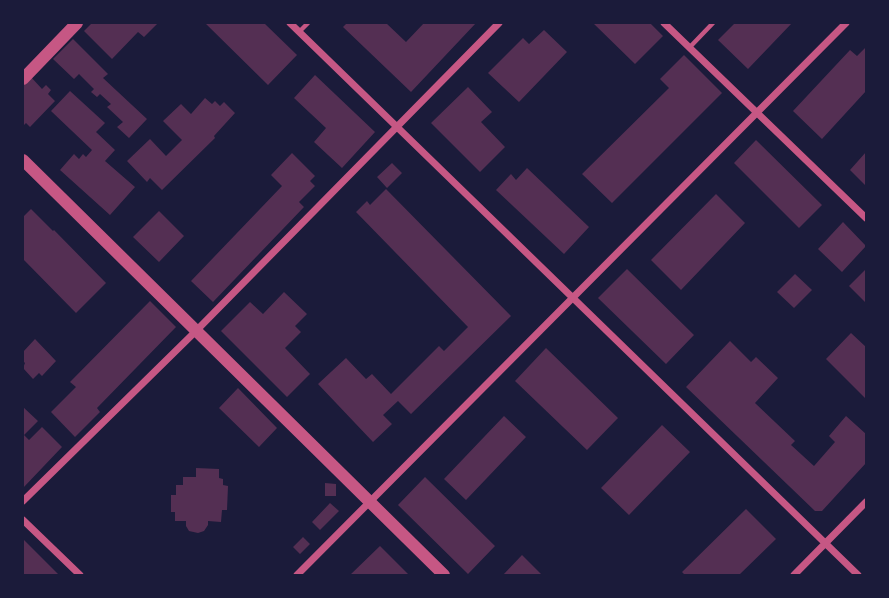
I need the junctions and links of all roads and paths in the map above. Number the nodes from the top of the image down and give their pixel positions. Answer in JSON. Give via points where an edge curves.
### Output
{"nodes":[{"id":1,"x":77,"y":23,"type":"edge"},
{"id":2,"x":290,"y":23,"type":"edge"},
{"id":3,"x":308,"y":23,"type":"edge"},
{"id":4,"x":499,"y":23,"type":"edge"},
{"id":5,"x":664,"y":23,"type":"edge"},
{"id":6,"x":713,"y":23,"type":"edge"},
{"id":7,"x":846,"y":23,"type":"edge"},
{"id":8,"x":299,"y":32,"type":"junction"},
{"id":9,"x":689,"y":48,"type":"junction"},
{"id":10,"x":23,"y":79,"type":"edge"},
{"id":11,"x":757,"y":113,"type":"junction"},
{"id":12,"x":397,"y":127,"type":"junction"},
{"id":13,"x":23,"y":160,"type":"edge"},
{"id":14,"x":866,"y":218,"type":"edge"},
{"id":15,"x":572,"y":298,"type":"junction"},
{"id":16,"x":196,"y":331,"type":"junction"},
{"id":17,"x":23,"y":501,"type":"edge"},
{"id":18,"x":370,"y":502,"type":"junction"},
{"id":19,"x":866,"y":502,"type":"edge"},
{"id":20,"x":23,"y":520,"type":"edge"},
{"id":21,"x":826,"y":544,"type":"junction"},
{"id":22,"x":80,"y":575,"type":"edge"},
{"id":23,"x":297,"y":575,"type":"edge"},
{"id":24,"x":444,"y":575,"type":"edge"},
{"id":25,"x":794,"y":575,"type":"edge"},
{"id":26,"x":858,"y":575,"type":"edge"}],
"edges":[{"from":1,"to":10,"type":"street"},
{"from":2,"to":8,"type":"street"},
{"from":3,"to":8,"type":"lane"},
{"from":4,"to":12,"type":"street"},
{"from":5,"to":9,"type":"street"},
{"from":6,"to":9,"type":"lane"},
{"from":7,"to":11,"type":"street"},
{"from":8,"to":12,"type":"street"},
{"from":9,"to":11,"type":"street"},
{"from":11,"to":14,"type":"street"},
{"from":11,"to":15,"type":"street"},
{"from":12,"to":15,"type":"street"},
{"from":12,"to":16,"type":"street"},
{"from":13,"to":16,"type":"street"},
{"from":15,"to":18,"type":"street"},
{"from":15,"to":21,"type":"street"},
{"from":16,"to":17,"type":"street"},
{"from":16,"to":18,"type":"street"},
{"from":18,"to":23,"type":"street"},
{"from":18,"to":24,"type":"street"},
{"from":19,"to":21,"type":"street"},
{"from":20,"to":22,"type":"street"},
{"from":21,"to":25,"type":"street"},
{"from":21,"to":26,"type":"street"}]}
